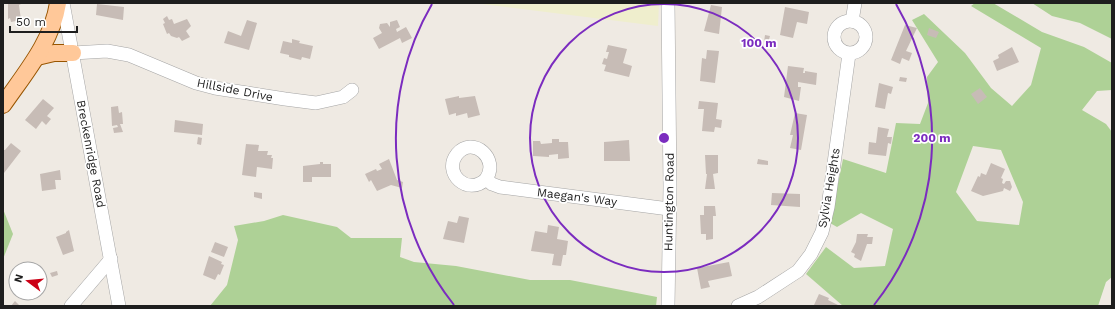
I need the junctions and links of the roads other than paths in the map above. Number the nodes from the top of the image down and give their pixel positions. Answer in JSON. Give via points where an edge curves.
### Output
{"nodes":[{"id":1,"x":58,"y":3,"type":"edge"},
{"id":2,"x":63,"y":3,"type":"edge"},
{"id":3,"x":668,"y":3,"type":"edge"},
{"id":4,"x":855,"y":3,"type":"edge"},
{"id":5,"x":852,"y":21,"type":"junction"},
{"id":6,"x":73,"y":53,"type":"junction"},
{"id":7,"x":849,"y":54,"type":"junction"},
{"id":8,"x":37,"y":57,"type":"junction"},
{"id":9,"x":352,"y":90,"type":"dead end"},
{"id":10,"x":3,"y":105,"type":"edge"},
{"id":11,"x":486,"y":179,"type":"dead end"},
{"id":12,"x":669,"y":209,"type":"junction"},
{"id":13,"x":110,"y":259,"type":"junction"},
{"id":14,"x":71,"y":306,"type":"edge"},
{"id":15,"x":119,"y":306,"type":"edge"},
{"id":16,"x":668,"y":306,"type":"edge"},
{"id":17,"x":738,"y":306,"type":"edge"}],
"edges":[{"from":1,"to":8,"type":"main road","via":[[51,29]]},
{"from":2,"to":6,"type":"street","name":"Breckenridge Road"},
{"from":3,"to":12,"type":"street","name":"Huntington Road"},
{"from":4,"to":5,"type":"street"},
{"from":5,"to":7,"type":"street","via":[[861,25],[866,37],[861,49]]},
{"from":5,"to":7,"type":"street","via":[[841,24],[835,30],[834,36],[837,47]]},
{"from":6,"to":8,"type":"main road","via":[[54,53]]},
{"from":6,"to":9,"type":"street","name":"Hillside Drive","via":[[107,51],[129,56],[196,83],[284,99],[316,103],[343,97]]},
{"from":6,"to":13,"type":"street","name":"Breckenridge Road"},
{"from":7,"to":17,"type":"street","name":"Sylvia Heights","via":[[828,206],[822,232],[811,254],[798,271],[758,297]]},
{"from":8,"to":10,"type":"main road"},
{"from":11,"to":12,"type":"street","name":"Maegan's Way","via":[[500,187]]},
{"from":12,"to":16,"type":"street","name":"Huntington Road"},
{"from":13,"to":14,"type":"street"},
{"from":13,"to":15,"type":"street","name":"Breckenridge Road"}]}
